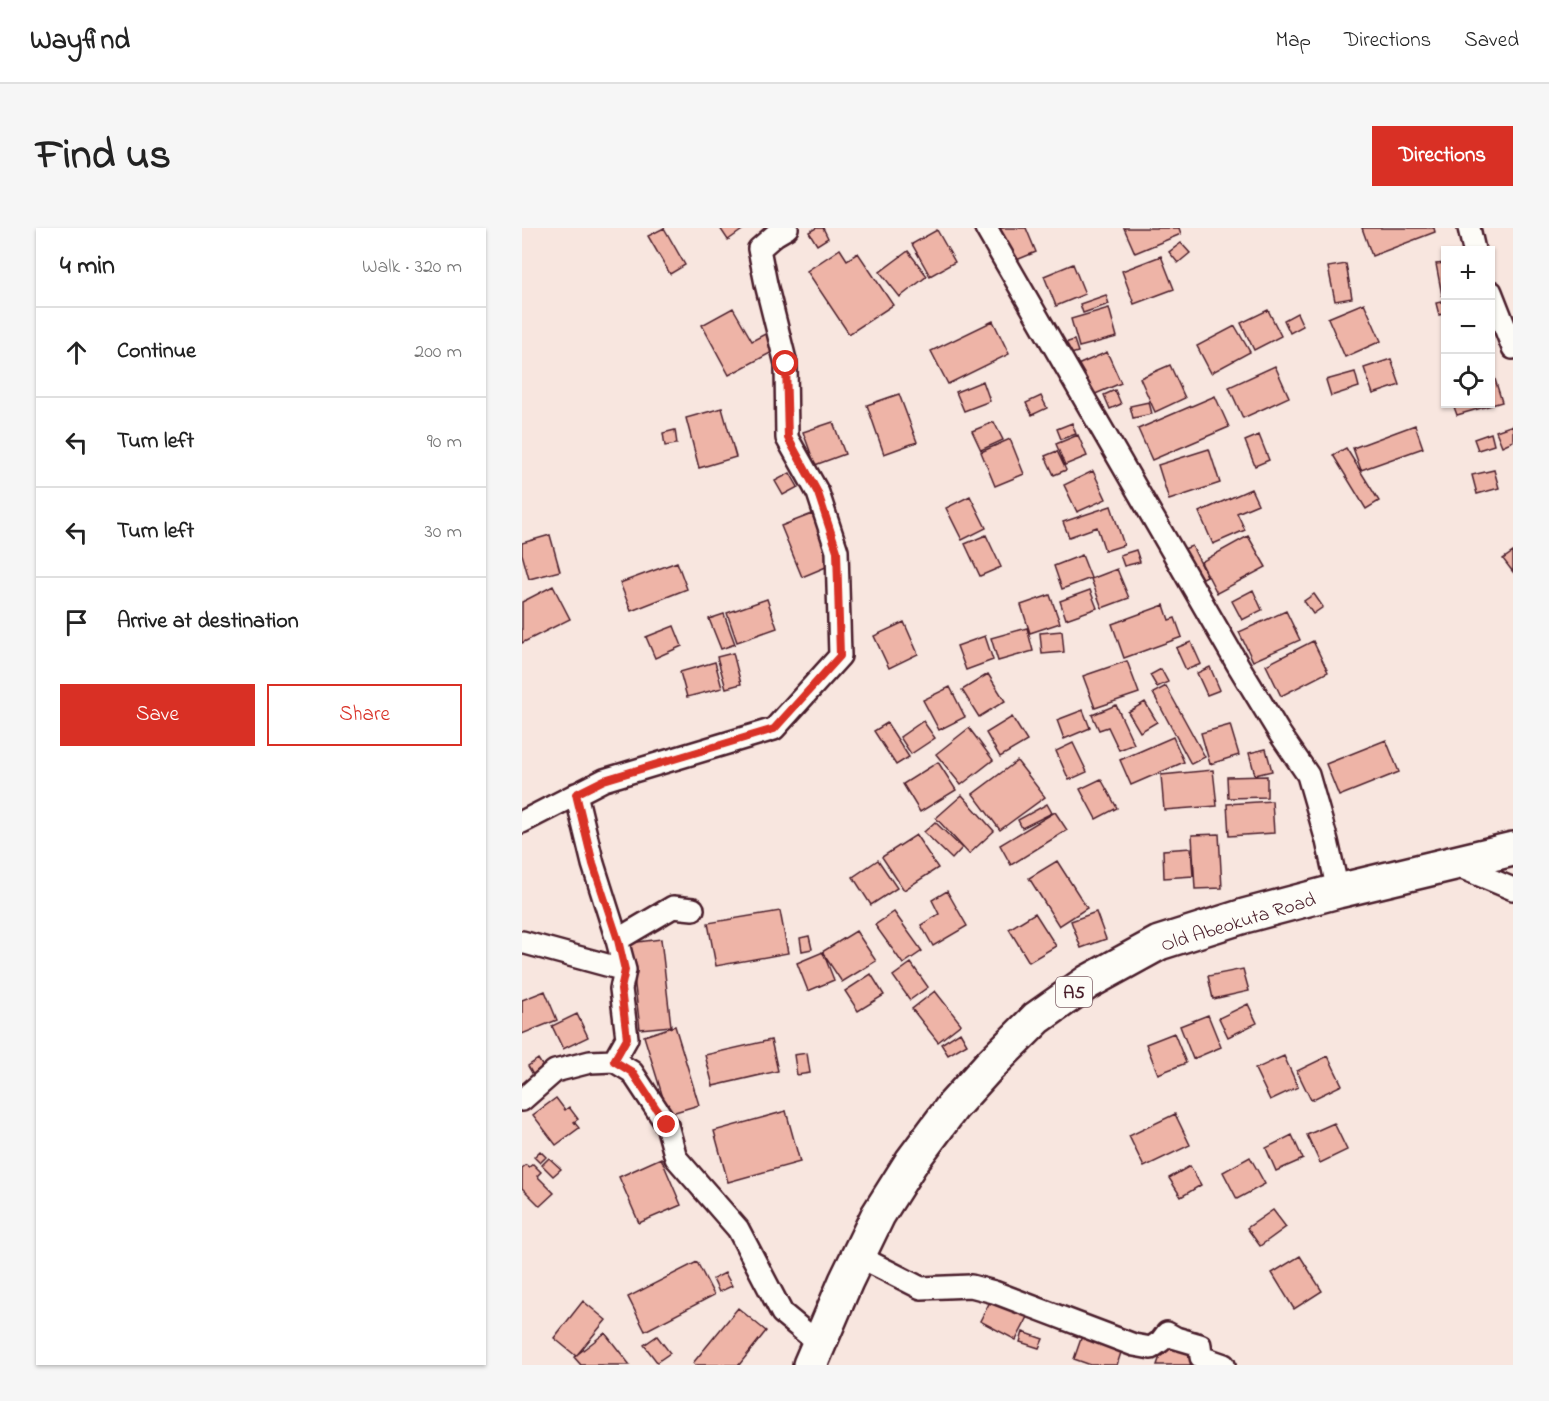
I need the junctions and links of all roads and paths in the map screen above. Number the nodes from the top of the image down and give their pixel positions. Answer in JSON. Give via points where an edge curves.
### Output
{"nodes":[{"id":1,"x":787,"y":228,"type":"edge"},
{"id":2,"x":986,"y":228,"type":"edge"},
{"id":3,"x":1469,"y":228,"type":"edge"},
{"id":4,"x":1473,"y":246,"type":"edge"},
{"id":5,"x":1494,"y":300,"type":"edge"},
{"id":6,"x":1513,"y":348,"type":"edge"},
{"id":7,"x":576,"y":794,"type":"junction"},
{"id":8,"x":522,"y":822,"type":"edge"},
{"id":9,"x":1513,"y":849,"type":"edge"},
{"id":10,"x":1453,"y":864,"type":"junction"},
{"id":11,"x":1513,"y":889,"type":"edge"},
{"id":12,"x":1338,"y":891,"type":"junction"},
{"id":13,"x":693,"y":909,"type":"dead end"},
{"id":14,"x":618,"y":940,"type":"junction"},
{"id":15,"x":522,"y":942,"type":"edge"},
{"id":16,"x":625,"y":970,"type":"junction"},
{"id":17,"x":614,"y":1061,"type":"junction"},
{"id":18,"x":522,"y":1100,"type":"edge"},
{"id":19,"x":858,"y":1256,"type":"junction"},
{"id":20,"x":814,"y":1354,"type":"edge"},
{"id":21,"x":1224,"y":1365,"type":"edge"}],
"edges":[{"from":1,"to":7,"type":"street","via":[[759,249],[786,364],[788,438],[818,493],[837,551],[840,656],[774,729],[604,780]]},
{"from":2,"to":12,"type":"street","via":[[1238,665],[1308,775]]},
{"from":3,"to":4,"type":"street"},
{"from":5,"to":6,"type":"street"},
{"from":7,"to":8,"type":"street"},
{"from":7,"to":14,"type":"street","via":[[593,864]]},
{"from":9,"to":10,"type":"highway","name":"Old Abeokuta Road","number":"A5"},
{"from":10,"to":11,"type":"street"},
{"from":10,"to":12,"type":"highway","name":"Old Abeokuta Road","number":"A5"},
{"from":12,"to":19,"type":"highway","name":"Old Abeokuta Road","number":"A5","via":[[1159,944],[1088,982],[1036,1018],[953,1106],[912,1161]]},
{"from":13,"to":14,"type":"street","via":[[673,907]]},
{"from":14,"to":16,"type":"street"},
{"from":15,"to":16,"type":"street"},
{"from":16,"to":17,"type":"street","via":[[621,989],[627,1038]]},
{"from":17,"to":18,"type":"street","via":[[590,1062],[555,1071]]},
{"from":17,"to":20,"type":"street","via":[[632,1072],[667,1125],[676,1158],[738,1229],[782,1313]]},
{"from":19,"to":20,"type":"highway","name":"Old Abeokuta Road","number":"A5"},
{"from":19,"to":21,"type":"street","via":[[921,1288],[982,1288],[1134,1345],[1151,1348],[1167,1333],[1200,1345],[1201,1357]]}]}
